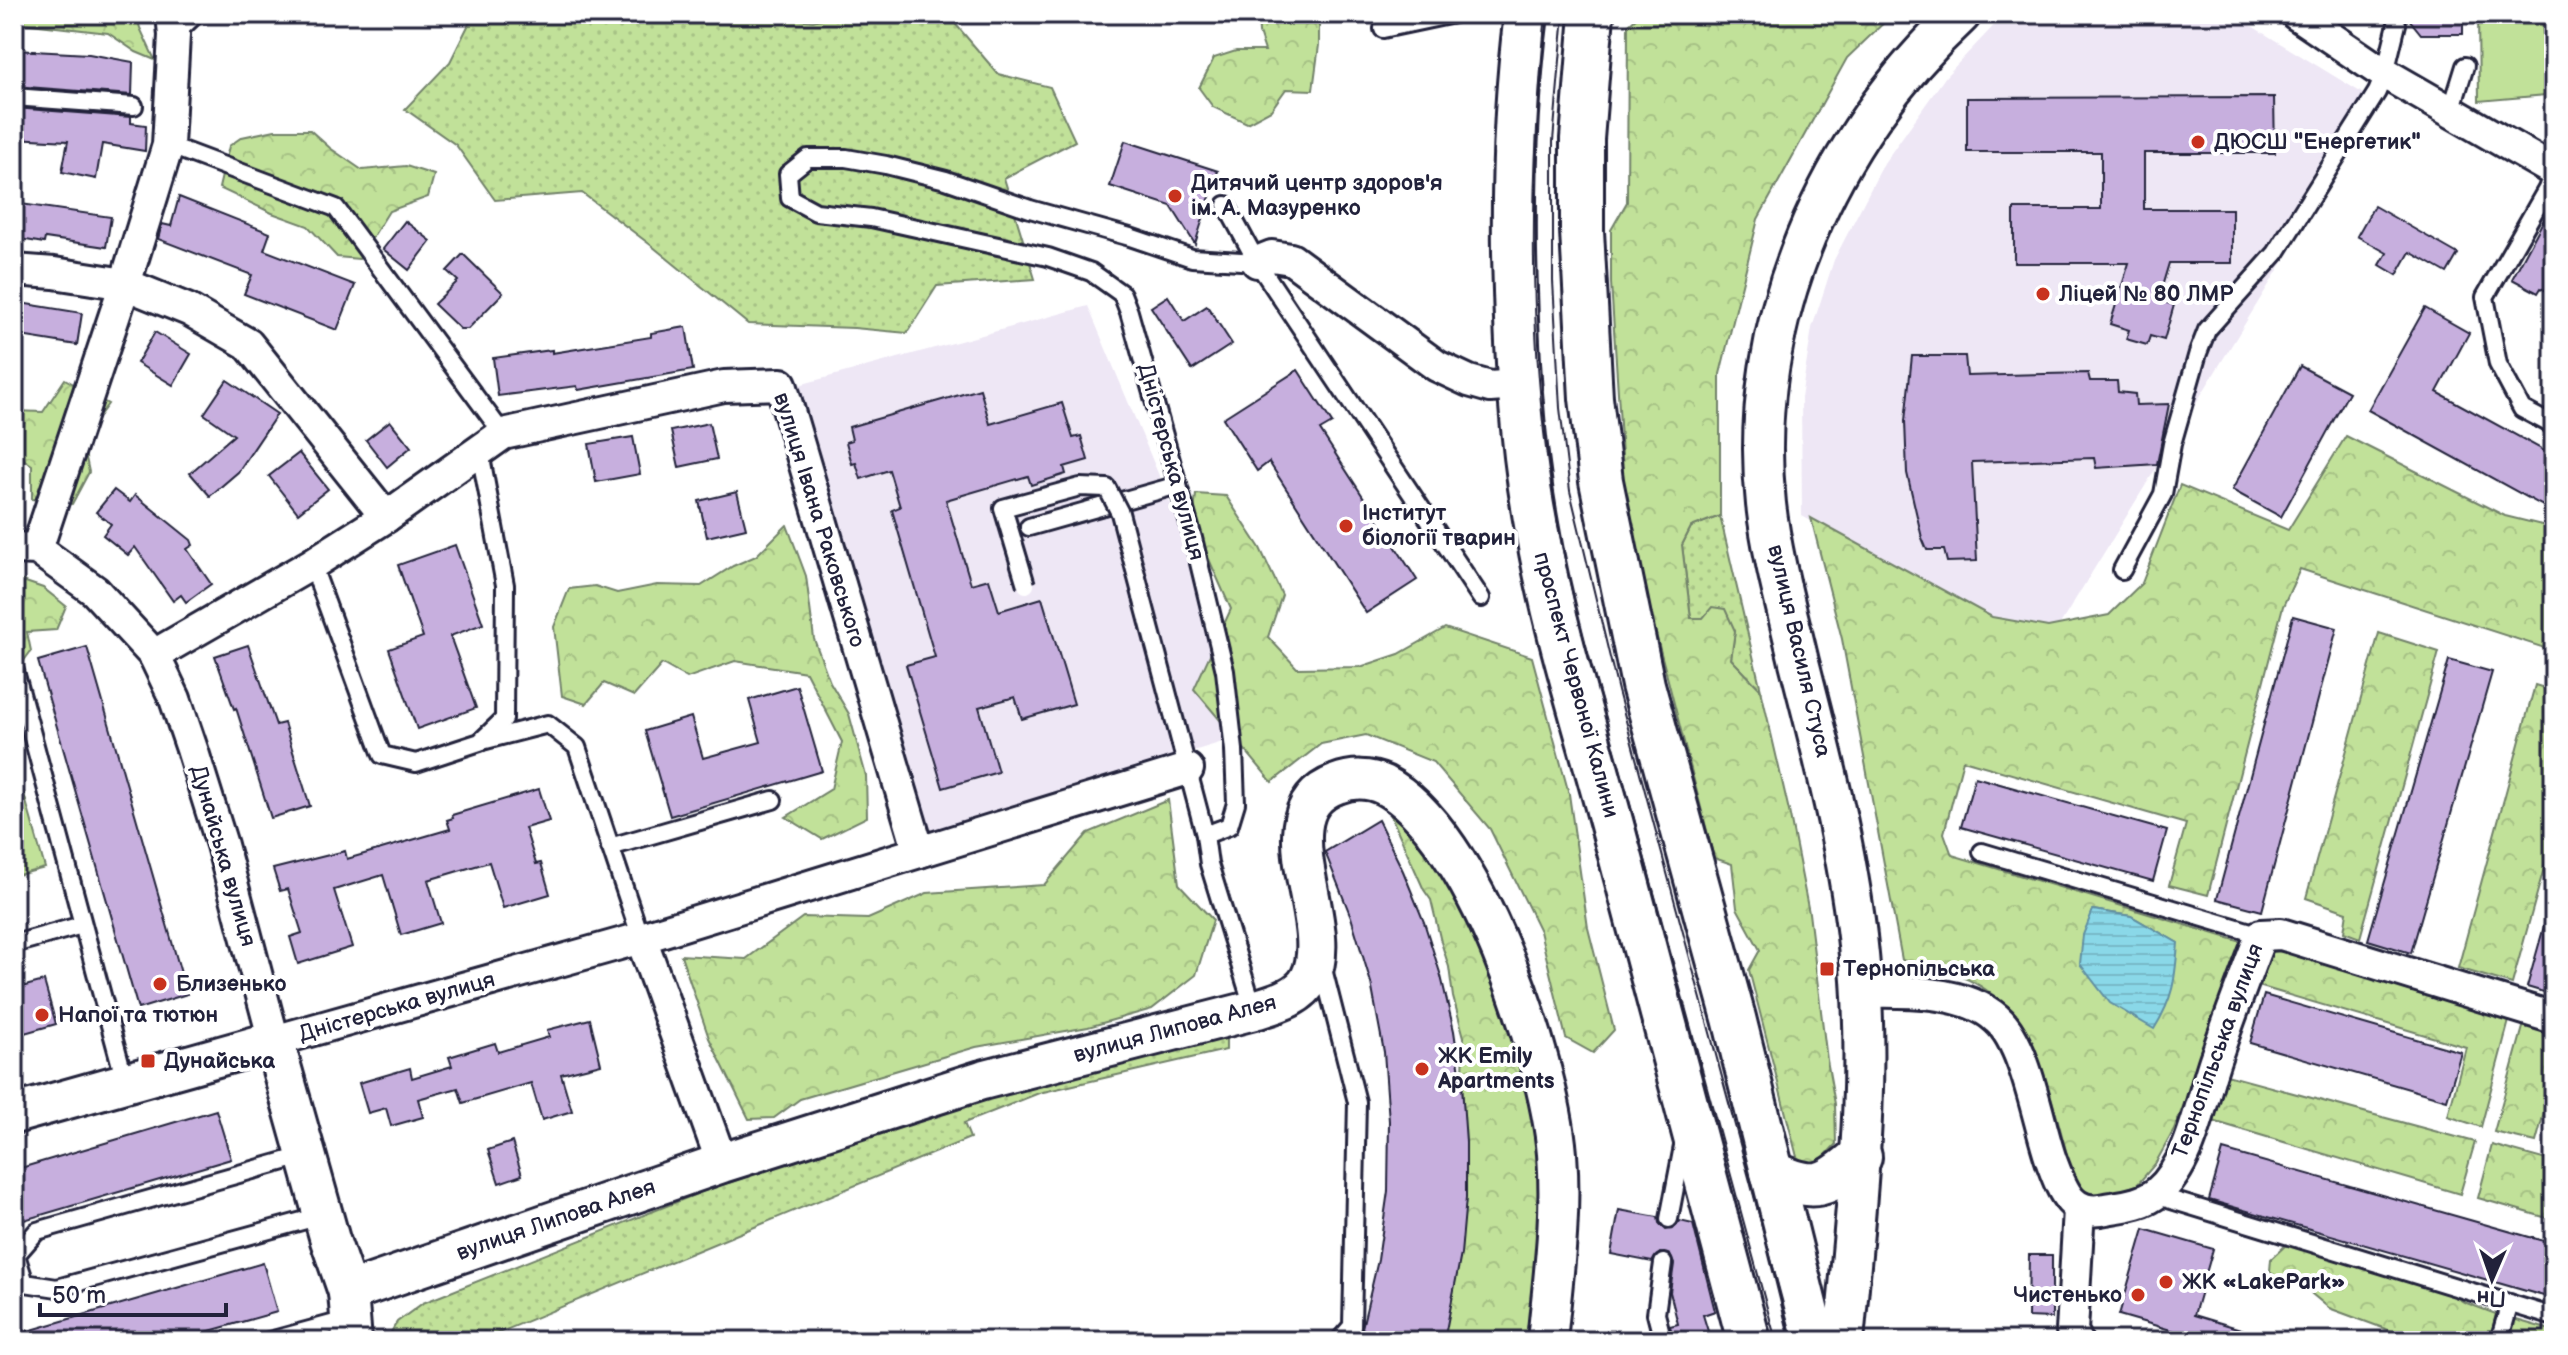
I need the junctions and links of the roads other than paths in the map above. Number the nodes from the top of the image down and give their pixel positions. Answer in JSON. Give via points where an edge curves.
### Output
{"nodes":[{"id":1,"x":1454,"y":14,"type":"edge"},
{"id":2,"x":1526,"y":14,"type":"edge"},
{"id":3,"x":1592,"y":14,"type":"edge"},
{"id":4,"x":1961,"y":14,"type":"edge"},
{"id":5,"x":2296,"y":14,"type":"edge"},
{"id":6,"x":181,"y":21,"type":"edge"},
{"id":7,"x":2397,"y":24,"type":"dead end"},
{"id":8,"x":1383,"y":29,"type":"dead end"},
{"id":9,"x":2465,"y":66,"type":"dead end"},
{"id":10,"x":2385,"y":73,"type":"junction"},
{"id":11,"x":14,"y":97,"type":"edge"},
{"id":12,"x":134,"y":106,"type":"dead end"},
{"id":13,"x":2451,"y":111,"type":"junction"},
{"id":14,"x":168,"y":145,"type":"junction"},
{"id":15,"x":2554,"y":171,"type":"edge"},
{"id":16,"x":1226,"y":205,"type":"dead end"},
{"id":17,"x":1257,"y":262,"type":"junction"},
{"id":18,"x":14,"y":270,"type":"edge"},
{"id":19,"x":125,"y":284,"type":"junction"},
{"id":20,"x":1518,"y":385,"type":"junction"},
{"id":21,"x":2554,"y":426,"type":"edge"},
{"id":22,"x":491,"y":443,"type":"junction"},
{"id":23,"x":1178,"y":485,"type":"junction"},
{"id":24,"x":386,"y":517,"type":"junction"},
{"id":25,"x":1029,"y":527,"type":"dead end"},
{"id":26,"x":26,"y":548,"type":"edge"},
{"id":27,"x":312,"y":564,"type":"junction"},
{"id":28,"x":2122,"y":570,"type":"dead end"},
{"id":29,"x":1026,"y":585,"type":"dead end"},
{"id":30,"x":1481,"y":598,"type":"dead end"},
{"id":31,"x":154,"y":655,"type":"junction"},
{"id":32,"x":15,"y":671,"type":"edge"},
{"id":33,"x":480,"y":742,"type":"junction"},
{"id":34,"x":1188,"y":769,"type":"junction"},
{"id":35,"x":773,"y":800,"type":"dead end"},
{"id":36,"x":1205,"y":835,"type":"junction"},
{"id":37,"x":610,"y":847,"type":"junction"},
{"id":38,"x":919,"y":852,"type":"junction"},
{"id":39,"x":1982,"y":852,"type":"dead end"},
{"id":40,"x":82,"y":925,"type":"junction"},
{"id":41,"x":2261,"y":935,"type":"junction"},
{"id":42,"x":641,"y":938,"type":"junction"},
{"id":43,"x":14,"y":944,"type":"edge"},
{"id":44,"x":1318,"y":948,"type":"junction"},
{"id":45,"x":1863,"y":992,"type":"junction"},
{"id":46,"x":1254,"y":1010,"type":"junction"},
{"id":47,"x":1734,"y":1018,"type":"junction"},
{"id":48,"x":2554,"y":1018,"type":"edge"},
{"id":49,"x":1671,"y":1040,"type":"junction"},
{"id":50,"x":274,"y":1041,"type":"junction"},
{"id":51,"x":125,"y":1081,"type":"junction"},
{"id":52,"x":1689,"y":1112,"type":"junction"},
{"id":53,"x":14,"y":1114,"type":"edge"},
{"id":54,"x":306,"y":1155,"type":"junction"},
{"id":55,"x":1860,"y":1157,"type":"junction"},
{"id":56,"x":722,"y":1163,"type":"junction"},
{"id":57,"x":1772,"y":1172,"type":"junction"},
{"id":58,"x":2155,"y":1195,"type":"junction"},
{"id":59,"x":2079,"y":1209,"type":"junction"},
{"id":60,"x":324,"y":1215,"type":"junction"},
{"id":61,"x":1669,"y":1219,"type":"dead end"},
{"id":62,"x":1663,"y":1263,"type":"dead end"},
{"id":63,"x":2510,"y":1303,"type":"junction"},
{"id":64,"x":2554,"y":1317,"type":"edge"},
{"id":65,"x":348,"y":1323,"type":"edge"},
{"id":66,"x":269,"y":1341,"type":"edge"},
{"id":67,"x":1339,"y":1341,"type":"edge"},
{"id":68,"x":1547,"y":1341,"type":"edge"},
{"id":69,"x":1663,"y":1341,"type":"edge"},
{"id":70,"x":1749,"y":1341,"type":"edge"},
{"id":71,"x":1814,"y":1341,"type":"edge"},
{"id":72,"x":1844,"y":1341,"type":"edge"},
{"id":73,"x":2077,"y":1341,"type":"edge"},
{"id":74,"x":2499,"y":1341,"type":"edge"}],
"edges":[{"from":1,"to":8,"type":"lane"},
{"from":2,"to":20,"type":"main road","name":"проспект Червоної Калини","via":[[1513,192]]},
{"from":3,"to":47,"type":"main road","via":[[1582,139],[1582,231],[1601,481],[1643,685]]},
{"from":4,"to":45,"type":"street","name":"вулиця Василя Стуса","via":[[1899,81],[1845,156],[1800,249],[1768,378],[1762,459],[1766,507],[1849,877]]},
{"from":5,"to":10,"type":"street"},
{"from":6,"to":14,"type":"street"},
{"from":7,"to":10,"type":"lane"},
{"from":9,"to":13,"type":"lane"},
{"from":10,"to":13,"type":"street"},
{"from":10,"to":28,"type":"lane","via":[[2276,253],[2207,330],[2172,444],[2163,494]]},
{"from":11,"to":12,"type":"lane"},
{"from":13,"to":15,"type":"street"},
{"from":14,"to":19,"type":"street"},
{"from":14,"to":22,"type":"lane","via":[[336,208]]},
{"from":15,"to":21,"type":"lane","via":[[2485,297],[2498,364],[2522,409]]},
{"from":16,"to":17,"type":"lane"},
{"from":17,"to":20,"type":"street","via":[[1272,256],[1291,259],[1437,366],[1490,387]]},
{"from":17,"to":23,"type":"lane","name":"Дністерська вулиця","via":[[1192,258],[886,165],[808,158],[788,174],[790,198],[816,212],[871,218],[1048,257],[1091,272],[1122,294]]},
{"from":17,"to":30,"type":"lane"},
{"from":18,"to":19,"type":"street"},
{"from":19,"to":24,"type":"street","via":[[189,310],[248,344]]},
{"from":19,"to":26,"type":"street"},
{"from":20,"to":49,"type":"main road","name":"проспект Червоної Калини","via":[[1551,597]]},
{"from":22,"to":24,"type":"street","name":"вулиця Івана Раковського"},
{"from":22,"to":33,"type":"lane","via":[[505,585],[504,719]]},
{"from":22,"to":38,"type":"street","name":"вулиця Івана Раковського","via":[[724,386],[781,384]]},
{"from":23,"to":25,"type":"lane"},
{"from":23,"to":36,"type":"lane","name":"Дністерська вулиця","via":[[1225,671],[1234,750],[1236,803],[1229,826]]},
{"from":24,"to":27,"type":"street"},
{"from":26,"to":31,"type":"street","name":"Дунайська вулиця","via":[[95,591]]},
{"from":27,"to":31,"type":"street"},
{"from":27,"to":33,"type":"lane","via":[[382,755],[416,763]]},
{"from":29,"to":34,"type":"lane","bridge":true,"via":[[1003,508],[1080,487],[1107,488],[1120,513]]},
{"from":31,"to":50,"type":"street","name":"Дунайська вулиця","via":[[197,763]]},
{"from":32,"to":40,"type":"lane"},
{"from":33,"to":37,"type":"lane","via":[[548,724],[577,747]]},
{"from":34,"to":36,"type":"lane"},
{"from":34,"to":38,"type":"street","name":"Дністерська вулиця"},
{"from":35,"to":37,"type":"lane"},
{"from":36,"to":46,"type":"lane"},
{"from":37,"to":42,"type":"lane"},
{"from":38,"to":42,"type":"street","name":"Дністерська вулиця"},
{"from":39,"to":41,"type":"lane"},
{"from":40,"to":43,"type":"lane"},
{"from":40,"to":51,"type":"lane"},
{"from":41,"to":48,"type":"street","name":"Тернопільська вулиця","via":[[2281,934]]},
{"from":41,"to":58,"type":"street","name":"Тернопільська вулиця","via":[[2189,1143],[2169,1181]]},
{"from":42,"to":50,"type":"street","name":"Дністерська вулиця"},
{"from":42,"to":56,"type":"street"},
{"from":44,"to":46,"type":"street","name":"вулиця Липова Алея","via":[[1302,987],[1285,1000]]},
{"from":44,"to":67,"type":"lane","via":[[1357,1102],[1352,1326]]},
{"from":44,"to":68,"type":"street","name":"вулиця Липова Алея","via":[[1302,847],[1303,817],[1315,797],[1329,787],[1348,780],[1382,784],[1431,825],[1460,867],[1498,941],[1528,1023],[1553,1113],[1558,1155],[1559,1211]]},
{"from":45,"to":55,"type":"street","name":"вулиця Василя Стуса"},
{"from":45,"to":59,"type":"street","via":[[1956,998],[1998,1019],[2022,1063],[2051,1160]]},
{"from":46,"to":56,"type":"street","name":"вулиця Липова Алея","via":[[982,1080]]},
{"from":47,"to":49,"type":"main road"},
{"from":47,"to":57,"type":"main road"},
{"from":49,"to":52,"type":"main road","name":"проспект Червоної Калини"},
{"from":50,"to":51,"type":"street","name":"Дністерська вулиця"},
{"from":50,"to":54,"type":"street","name":"Дунайська вулиця"},
{"from":51,"to":53,"type":"street","name":"Дністерська вулиця"},
{"from":52,"to":61,"type":"lane"},
{"from":52,"to":70,"type":"main road","name":"проспект Червоної Калини"},
{"from":54,"to":60,"type":"street","name":"Дунайська вулиця"},
{"from":54,"to":60,"type":"lane","via":[[37,1231],[16,1255],[25,1283],[57,1288]]},
{"from":55,"to":57,"type":"main road","via":[[1819,1185],[1797,1184]]},
{"from":55,"to":72,"type":"street","name":"вулиця Василя Стуса"},
{"from":56,"to":65,"type":"street","name":"вулиця Липова Алея"},
{"from":57,"to":71,"type":"main road"},
{"from":58,"to":59,"type":"street","via":[[2100,1211]]},
{"from":58,"to":63,"type":"lane"},
{"from":59,"to":73,"type":"street","via":[[2072,1331]]},
{"from":60,"to":65,"type":"street","name":"Дунайська вулиця"},
{"from":62,"to":69,"type":"lane","via":[[1656,1314]]},
{"from":63,"to":64,"type":"lane"},
{"from":63,"to":74,"type":"lane"},
{"from":65,"to":66,"type":"lane"}]}
